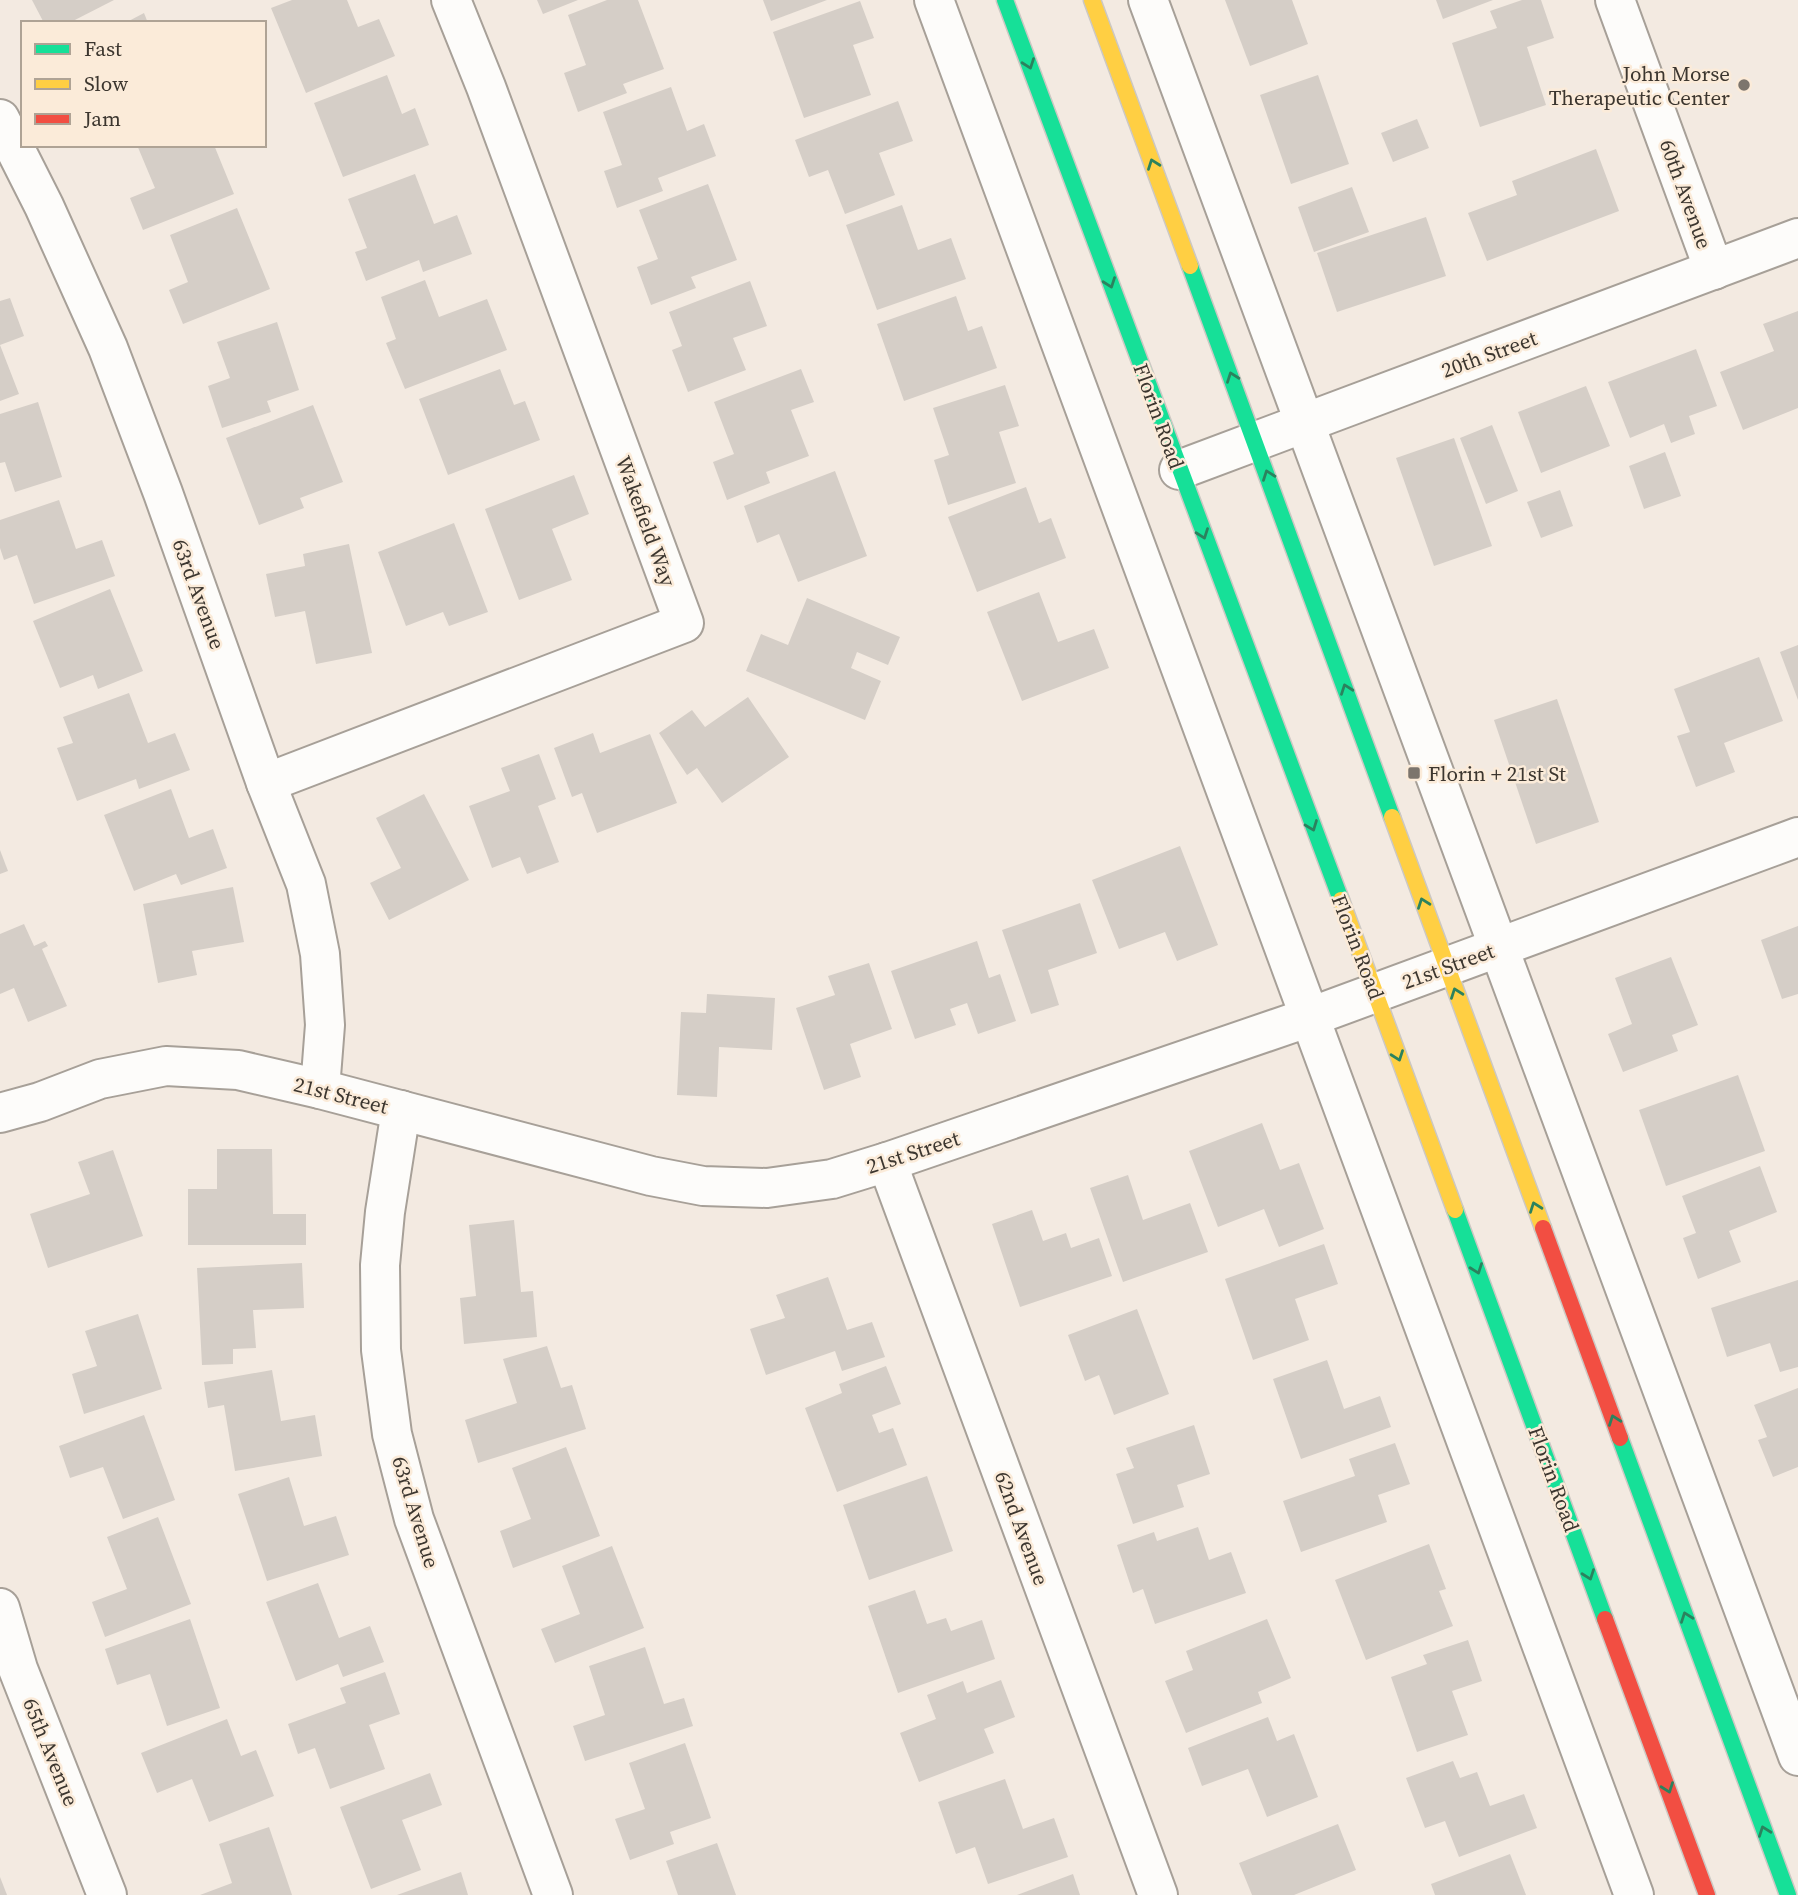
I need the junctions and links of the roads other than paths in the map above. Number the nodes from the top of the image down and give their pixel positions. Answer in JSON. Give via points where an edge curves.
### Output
{"nodes":[{"id":1,"x":451,"y":0,"type":"edge"},
{"id":2,"x":934,"y":0,"type":"edge"},
{"id":3,"x":1005,"y":0,"type":"edge"},
{"id":4,"x":1092,"y":0,"type":"edge"},
{"id":5,"x":1148,"y":0,"type":"edge"},
{"id":6,"x":1615,"y":0,"type":"edge"},
{"id":7,"x":0,"y":119,"type":"edge"},
{"id":8,"x":1798,"y":238,"type":"edge"},
{"id":9,"x":1714,"y":270,"type":"junction"},
{"id":10,"x":1304,"y":423,"type":"junction"},
{"id":11,"x":1255,"y":441,"type":"junction"},
{"id":12,"x":1179,"y":470,"type":"junction"},
{"id":13,"x":266,"y":783,"type":"junction"},
{"id":14,"x":1798,"y":837,"type":"edge"},
{"id":15,"x":1499,"y":947,"type":"junction"},
{"id":16,"x":1447,"y":967,"type":"junction"},
{"id":17,"x":1375,"y":992,"type":"junction"},
{"id":18,"x":1310,"y":1017,"type":"junction"},
{"id":19,"x":320,"y":1089,"type":"junction"},
{"id":20,"x":401,"y":1111,"type":"junction"},
{"id":21,"x":0,"y":1113,"type":"edge"},
{"id":22,"x":887,"y":1162,"type":"junction"},
{"id":23,"x":0,"y":1608,"type":"edge"},
{"id":24,"x":1798,"y":1756,"type":"edge"},
{"id":25,"x":107,"y":1895,"type":"edge"},
{"id":26,"x":553,"y":1895,"type":"edge"},
{"id":27,"x":1158,"y":1895,"type":"edge"},
{"id":28,"x":1634,"y":1895,"type":"edge"},
{"id":29,"x":1707,"y":1895,"type":"edge"},
{"id":30,"x":1788,"y":1895,"type":"edge"}],
"edges":[{"from":1,"to":13,"type":"street","name":"Wakefield Way","via":[[684,623]]},
{"from":2,"to":18,"type":"street"},
{"from":3,"to":12,"type":"main road","name":"Florin Road","one_way":true},
{"from":11,"to":4,"type":"main road","one_way":true},
{"from":5,"to":10,"type":"street"},
{"from":6,"to":9,"type":"street","name":"60th Avenue"},
{"from":7,"to":13,"type":"street","name":"63rd Avenue","via":[[108,348]]},
{"from":8,"to":9,"type":"street","name":"20th Street"},
{"from":9,"to":10,"type":"street","name":"20th Street"},
{"from":10,"to":11,"type":"street","name":"20th Street"},
{"from":10,"to":15,"type":"street"},
{"from":11,"to":12,"type":"street","name":"20th Street"},
{"from":16,"to":11,"type":"main road","one_way":true},
{"from":12,"to":17,"type":"main road","name":"Florin Road","one_way":true},
{"from":13,"to":19,"type":"street","name":"63rd Avenue","via":[[306,884],[320,954],[325,1025]]},
{"from":14,"to":15,"type":"street","name":"21st Street"},
{"from":15,"to":16,"type":"street","name":"21st Street"},
{"from":15,"to":24,"type":"street"},
{"from":16,"to":17,"type":"street","name":"21st Street"},
{"from":30,"to":16,"type":"main road","one_way":true},
{"from":17,"to":18,"type":"street","name":"21st Street"},
{"from":17,"to":29,"type":"main road","name":"Florin Road","one_way":true},
{"from":18,"to":22,"type":"street","name":"21st Street"},
{"from":18,"to":28,"type":"street"},
{"from":19,"to":20,"type":"street","name":"21st Street"},
{"from":19,"to":21,"type":"street","name":"21st Street","via":[[238,1070],[166,1066],[100,1079]]},
{"from":20,"to":22,"type":"street","name":"21st Street","via":[[703,1186],[767,1188],[832,1179]]},
{"from":20,"to":26,"type":"street","name":"63rd Avenue","via":[[380,1265],[381,1350],[392,1434],[414,1519]]},
{"from":22,"to":27,"type":"street","name":"62nd Avenue"},
{"from":23,"to":25,"type":"street","name":"65th Avenue","via":[[18,1669]]}]}
